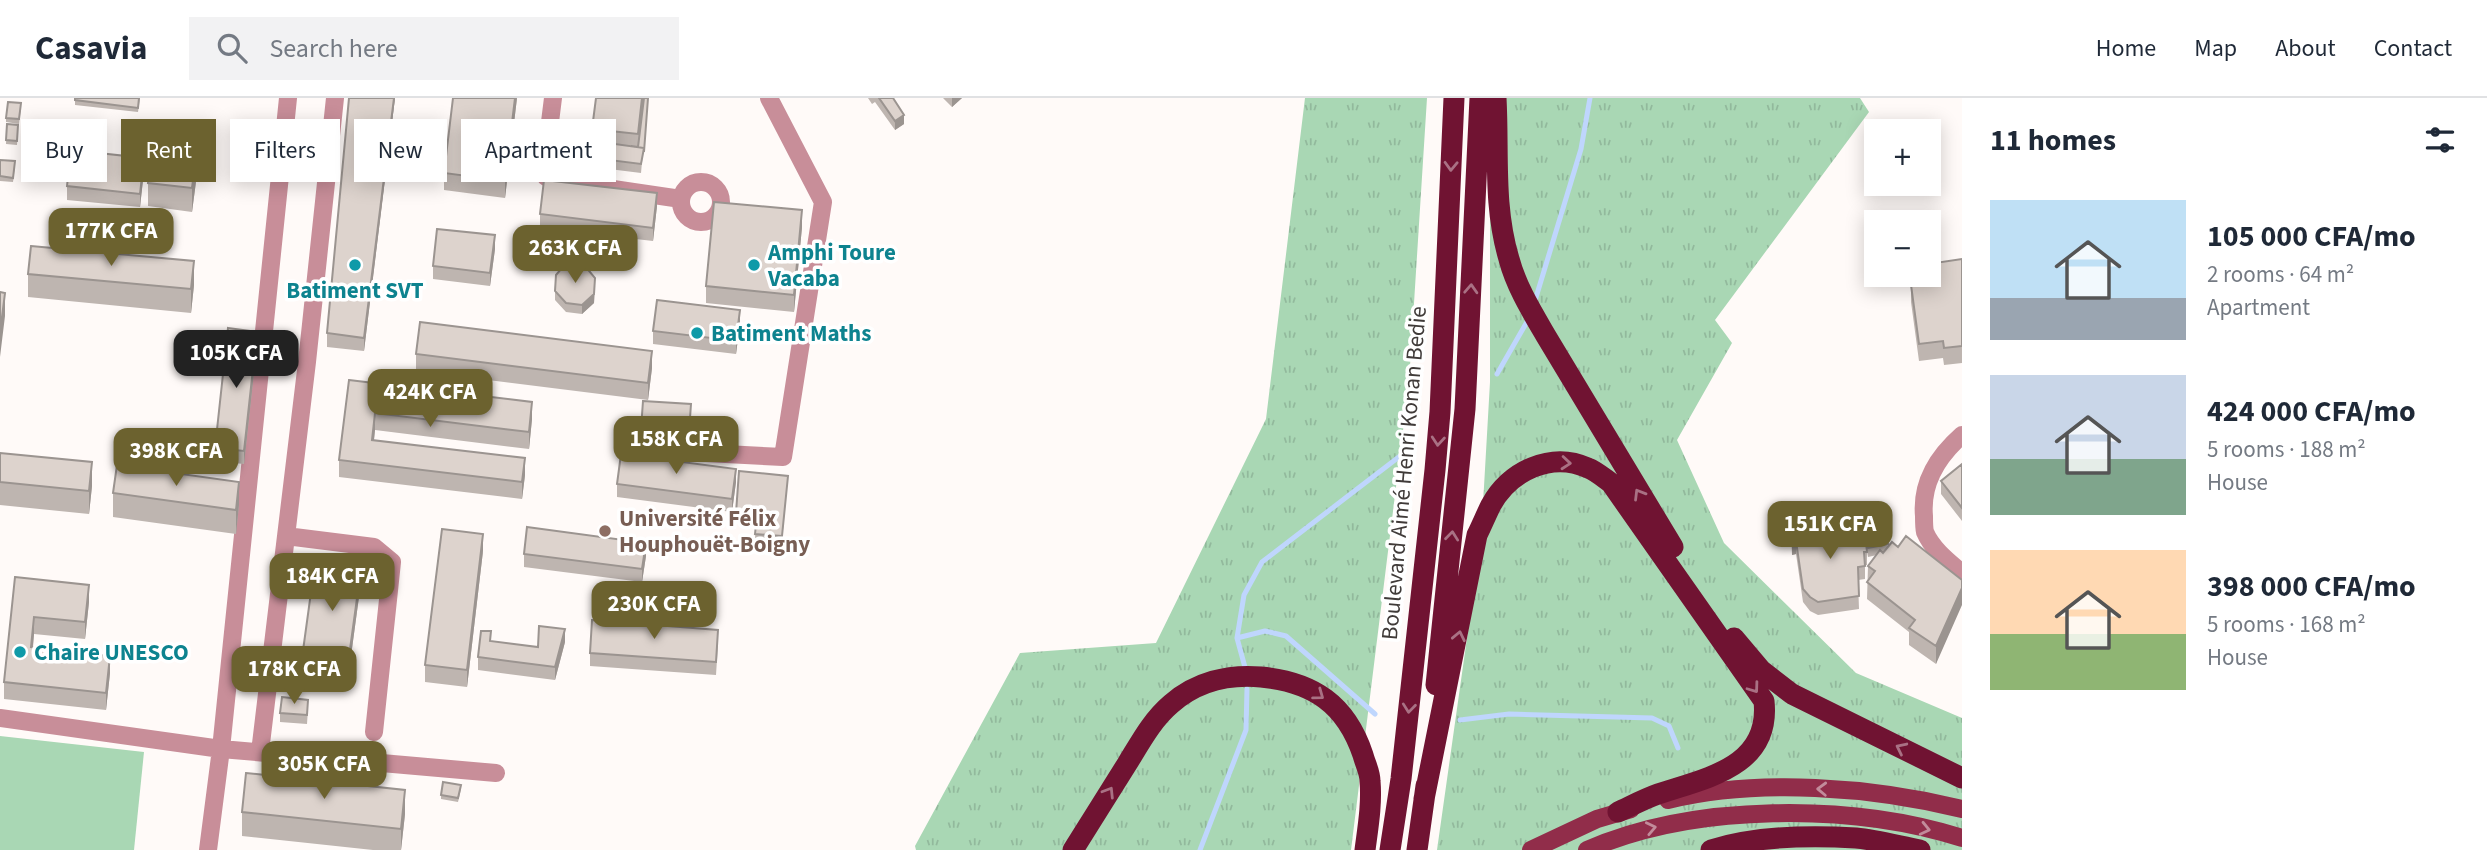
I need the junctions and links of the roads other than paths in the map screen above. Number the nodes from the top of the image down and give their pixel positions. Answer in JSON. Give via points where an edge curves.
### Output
{"nodes":[{"id":1,"x":288,"y":98,"type":"edge"},
{"id":2,"x":335,"y":98,"type":"edge"},
{"id":3,"x":552,"y":98,"type":"edge"},
{"id":4,"x":769,"y":98,"type":"edge"},
{"id":5,"x":1454,"y":98,"type":"edge"},
{"id":6,"x":1480,"y":98,"type":"edge"},
{"id":7,"x":1496,"y":98,"type":"edge"},
{"id":8,"x":681,"y":199,"type":"dead end"},
{"id":9,"x":1962,"y":435,"type":"edge"},
{"id":10,"x":628,"y":449,"type":"dead end"},
{"id":11,"x":286,"y":536,"type":"junction"},
{"id":12,"x":1962,"y":573,"type":"edge"},
{"id":13,"x":0,"y":718,"type":"edge"},
{"id":14,"x":374,"y":732,"type":"dead end"},
{"id":15,"x":221,"y":749,"type":"junction"},
{"id":16,"x":260,"y":752,"type":"junction"},
{"id":17,"x":496,"y":773,"type":"dead end"},
{"id":18,"x":1962,"y":778,"type":"edge"},
{"id":19,"x":1424,"y":799,"type":"junction"},
{"id":20,"x":1962,"y":809,"type":"edge"},
{"id":21,"x":1618,"y":812,"type":"junction"},
{"id":22,"x":1962,"y":838,"type":"edge"},
{"id":23,"x":208,"y":850,"type":"edge"},
{"id":24,"x":1073,"y":850,"type":"edge"},
{"id":25,"x":1365,"y":850,"type":"edge"},
{"id":26,"x":1390,"y":850,"type":"edge"},
{"id":27,"x":1416,"y":850,"type":"edge"},
{"id":28,"x":1531,"y":850,"type":"edge"},
{"id":29,"x":1587,"y":850,"type":"edge"},
{"id":30,"x":1711,"y":850,"type":"edge"},
{"id":31,"x":1920,"y":850,"type":"edge"}],
"edges":[{"from":1,"to":15,"type":"street"},
{"from":2,"to":11,"type":"street"},
{"from":3,"to":8,"type":"street","via":[[546,177]]},
{"from":4,"to":10,"type":"street","via":[[823,202],[783,457]]},
{"from":5,"to":26,"type":"highway","name":"Boulevard Aimé Henri Konan Bedie","one_way":true,"via":[[1440,412]]},
{"from":19,"to":6,"type":"highway","one_way":true,"via":[[1465,410]]},
{"from":18,"to":7,"type":"highway","one_way":true,"via":[[1792,694],[1761,670],[1733,638],[1661,530],[1526,302],[1509,262],[1500,214]]},
{"from":9,"to":12,"type":"street","via":[[1927,480],[1923,506],[1925,532],[1941,555]]},
{"from":11,"to":14,"type":"street","via":[[374,547],[392,562]]},
{"from":11,"to":16,"type":"street"},
{"from":13,"to":15,"type":"street"},
{"from":15,"to":16,"type":"street"},
{"from":15,"to":23,"type":"street"},
{"from":16,"to":17,"type":"street"},
{"from":19,"to":21,"type":"highway","one_way":true,"via":[[1477,535],[1491,504],[1522,471],[1539,464],[1574,463],[1590,468],[1611,484],[1764,701],[1766,720],[1759,738],[1748,755],[1731,768]]},
{"from":19,"to":27,"type":"highway"},
{"from":20,"to":21,"type":"main road","one_way":true,"via":[[1906,796],[1796,788],[1688,795]]},
{"from":21,"to":28,"type":"main road"},
{"from":29,"to":22,"type":"main road","one_way":true,"via":[[1646,829],[1713,816],[1792,813],[1907,825]]},
{"from":24,"to":25,"type":"highway","one_way":true,"via":[[1149,729],[1170,704],[1210,682],[1247,677],[1287,680],[1310,688],[1339,710],[1359,742],[1370,779]]},
{"from":30,"to":31,"type":"highway","via":[[1786,838],[1857,838]]}]}
